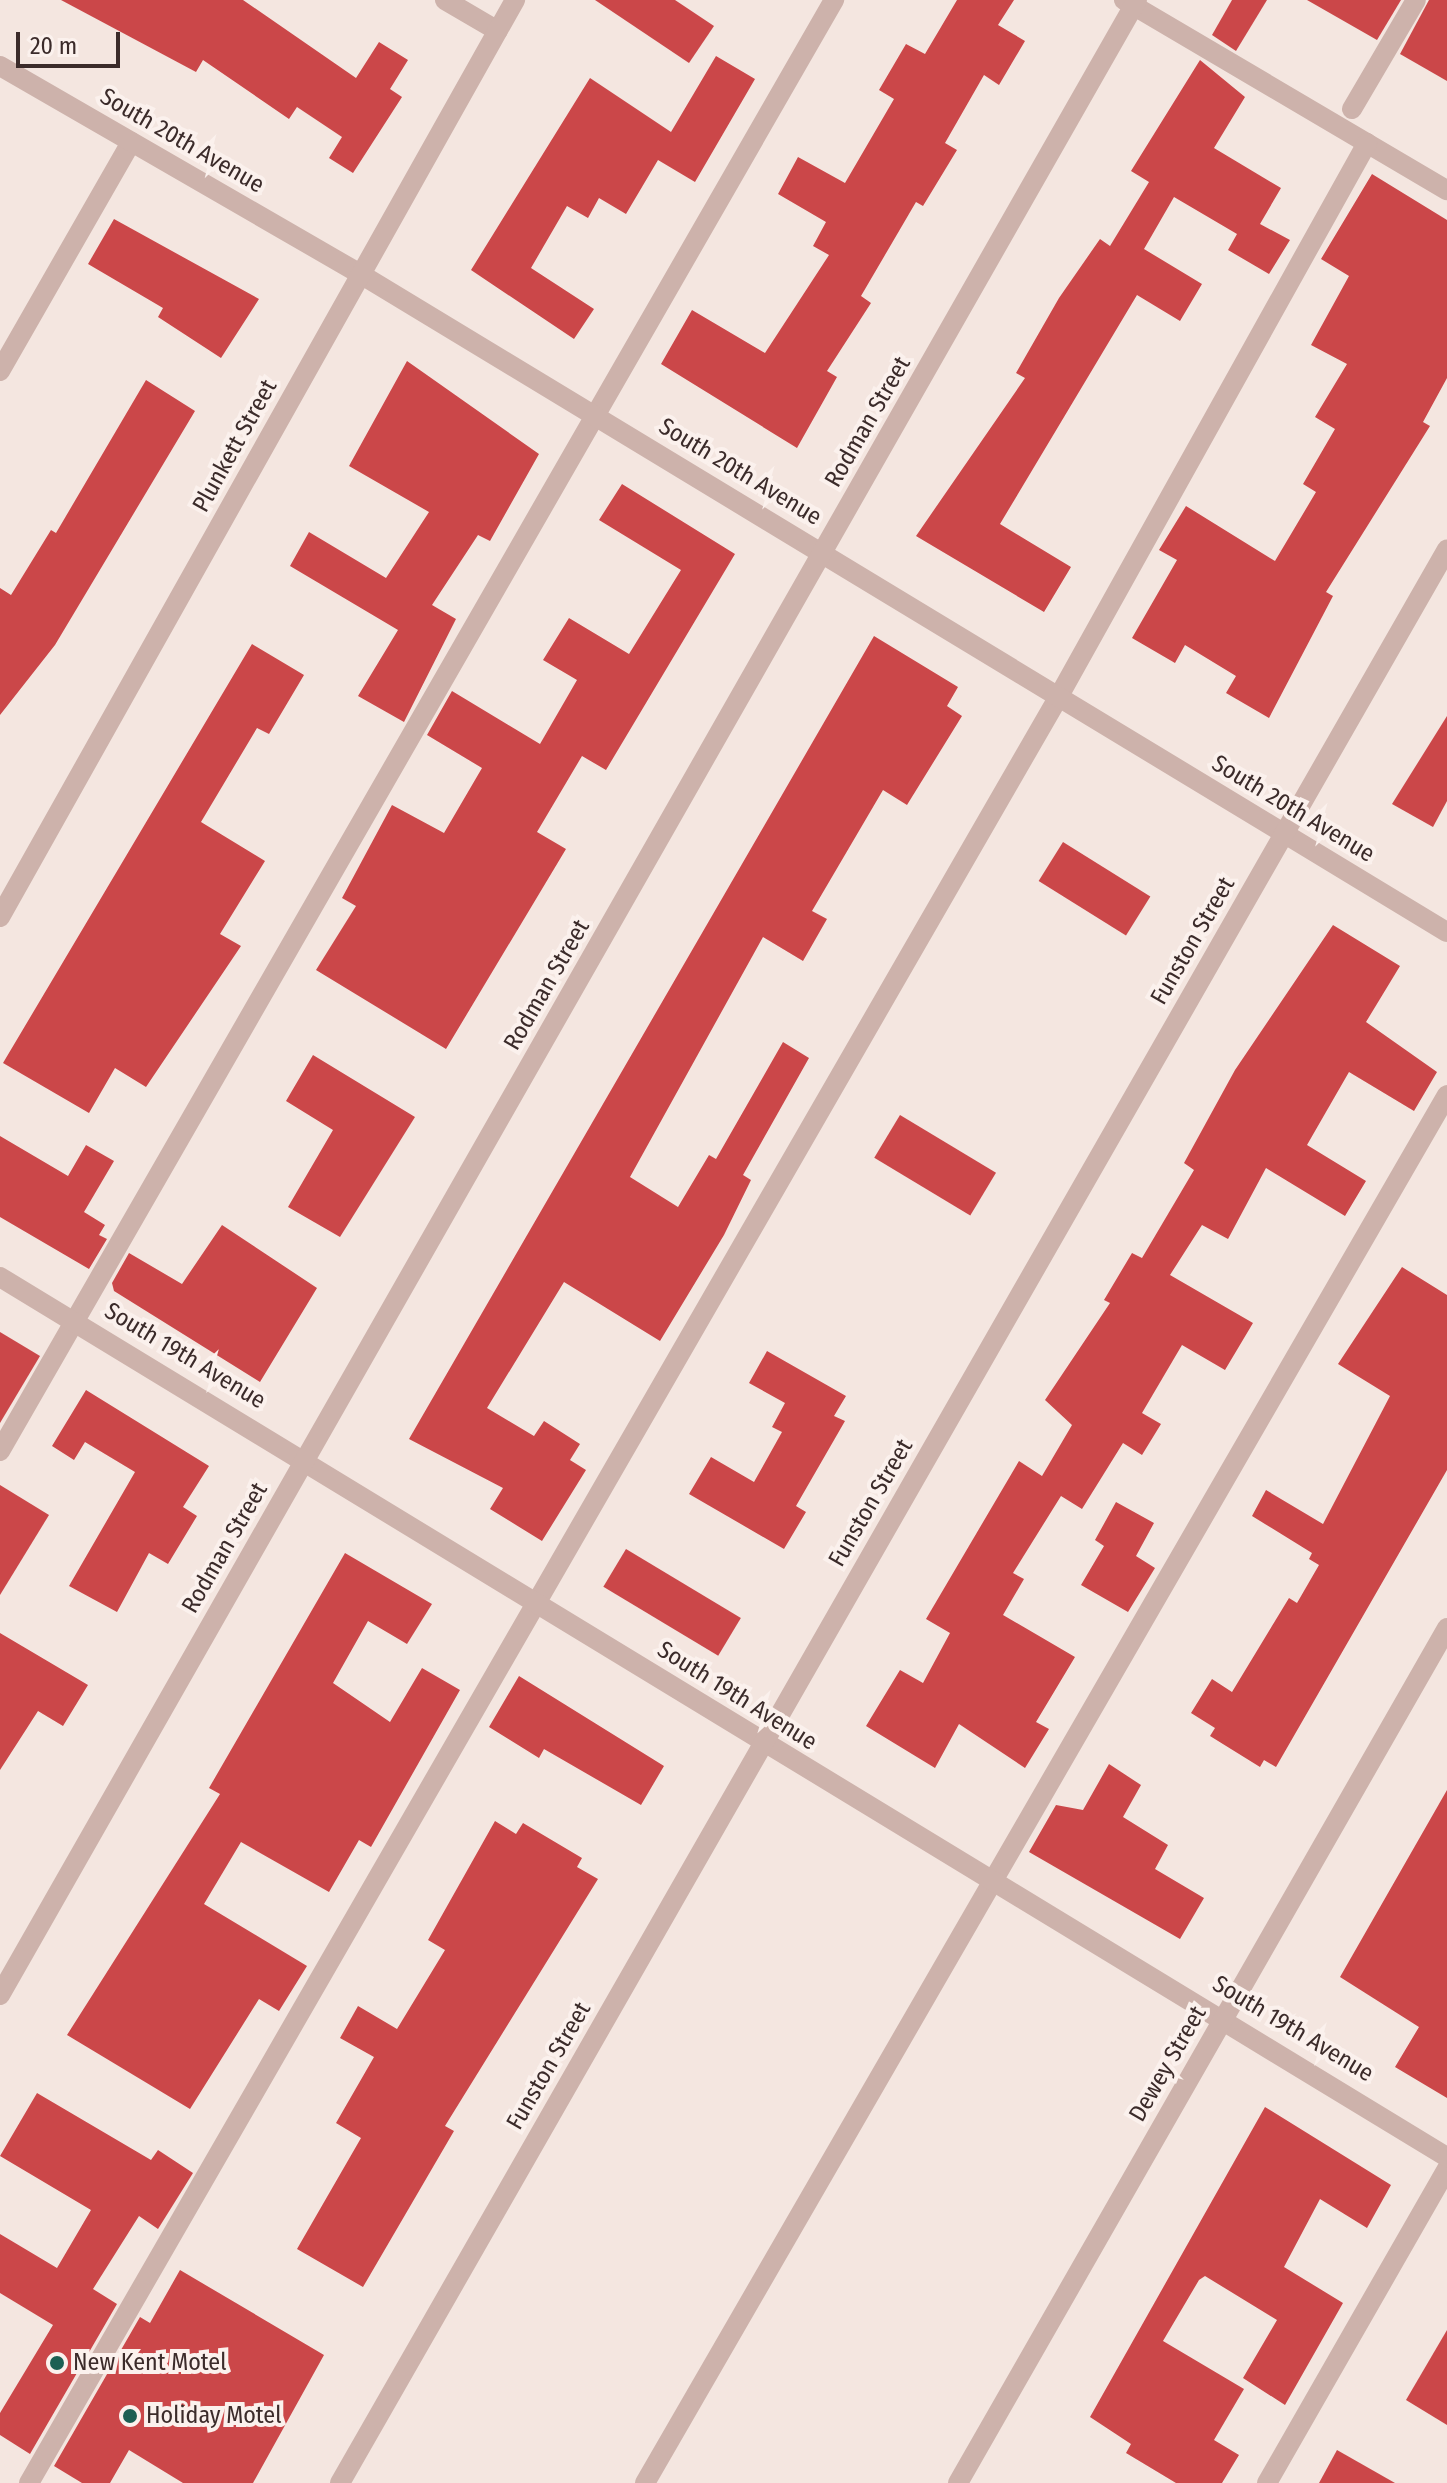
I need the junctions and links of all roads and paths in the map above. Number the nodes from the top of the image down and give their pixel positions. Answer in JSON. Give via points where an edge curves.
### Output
{"nodes":[{"id":1,"x":445,"y":0,"type":"edge"},
{"id":2,"x":515,"y":0,"type":"edge"},
{"id":3,"x":834,"y":0,"type":"edge"},
{"id":4,"x":1416,"y":0,"type":"edge"},
{"id":5,"x":1132,"y":2,"type":"edge"},
{"id":6,"x":498,"y":31,"type":"junction"},
{"id":7,"x":0,"y":66,"type":"edge"},
{"id":8,"x":1352,"y":109,"type":"dead end"},
{"id":9,"x":131,"y":142,"type":"junction"},
{"id":10,"x":1367,"y":143,"type":"junction"},
{"id":11,"x":1447,"y":190,"type":"edge"},
{"id":12,"x":362,"y":275,"type":"junction"},
{"id":13,"x":0,"y":371,"type":"edge"},
{"id":14,"x":594,"y":415,"type":"junction"},
{"id":15,"x":1447,"y":549,"type":"edge"},
{"id":16,"x":823,"y":553,"type":"junction"},
{"id":17,"x":1059,"y":696,"type":"junction"},
{"id":18,"x":1284,"y":834,"type":"junction"},
{"id":19,"x":0,"y":917,"type":"edge"},
{"id":20,"x":1447,"y":932,"type":"edge"},
{"id":21,"x":1447,"y":1095,"type":"edge"},
{"id":22,"x":0,"y":1277,"type":"edge"},
{"id":23,"x":74,"y":1321,"type":"junction"},
{"id":24,"x":0,"y":1451,"type":"edge"},
{"id":25,"x":306,"y":1459,"type":"junction"},
{"id":26,"x":534,"y":1600,"type":"junction"},
{"id":27,"x":1447,"y":1628,"type":"edge"},
{"id":28,"x":763,"y":1743,"type":"junction"},
{"id":29,"x":990,"y":1878,"type":"junction"},
{"id":30,"x":0,"y":1995,"type":"edge"},
{"id":31,"x":1225,"y":2018,"type":"junction"},
{"id":32,"x":1447,"y":2157,"type":"edge"},
{"id":33,"x":1447,"y":2169,"type":"edge"},
{"id":34,"x":29,"y":2483,"type":"edge"},
{"id":35,"x":340,"y":2483,"type":"edge"},
{"id":36,"x":645,"y":2483,"type":"edge"},
{"id":37,"x":958,"y":2483,"type":"edge"},
{"id":38,"x":1267,"y":2483,"type":"edge"}],
"edges":[{"from":1,"to":6,"type":"street"},
{"from":2,"to":6,"type":"street","name":"Plunkett Street"},
{"from":3,"to":14,"type":"street"},
{"from":4,"to":8,"type":"street"},
{"from":5,"to":10,"type":"street"},
{"from":5,"to":16,"type":"street","name":"Rodman Street"},
{"from":6,"to":12,"type":"street","name":"Plunkett Street"},
{"from":7,"to":9,"type":"street","name":"South 20th Avenue"},
{"from":9,"to":12,"type":"street","name":"South 20th Avenue"},
{"from":9,"to":13,"type":"street"},
{"from":10,"to":11,"type":"street"},
{"from":10,"to":17,"type":"street"},
{"from":12,"to":14,"type":"street","name":"South 20th Avenue"},
{"from":12,"to":19,"type":"street","name":"Plunkett Street"},
{"from":14,"to":16,"type":"street","name":"South 20th Avenue"},
{"from":14,"to":23,"type":"street"},
{"from":15,"to":18,"type":"street","name":"Funston Street"},
{"from":16,"to":17,"type":"street","name":"South 20th Avenue"},
{"from":16,"to":25,"type":"street","name":"Rodman Street"},
{"from":17,"to":18,"type":"street","name":"South 20th Avenue"},
{"from":17,"to":26,"type":"street"},
{"from":18,"to":20,"type":"street","name":"South 20th Avenue"},
{"from":18,"to":28,"type":"street","name":"Funston Street"},
{"from":21,"to":29,"type":"street"},
{"from":22,"to":23,"type":"street","name":"South 19th Avenue"},
{"from":23,"to":24,"type":"street"},
{"from":23,"to":25,"type":"street","name":"South 19th Avenue"},
{"from":25,"to":26,"type":"street","name":"South 19th Avenue"},
{"from":25,"to":30,"type":"street","name":"Rodman Street"},
{"from":26,"to":28,"type":"street","name":"South 19th Avenue"},
{"from":26,"to":34,"type":"street"},
{"from":27,"to":31,"type":"street","name":"Dewey Street"},
{"from":28,"to":29,"type":"street","name":"South 19th Avenue"},
{"from":28,"to":35,"type":"street","name":"Funston Street"},
{"from":29,"to":31,"type":"street","name":"South 19th Avenue"},
{"from":29,"to":36,"type":"street"},
{"from":31,"to":32,"type":"street","name":"South 19th Avenue"},
{"from":31,"to":37,"type":"street","name":"Dewey Street"},
{"from":33,"to":38,"type":"street"}]}
